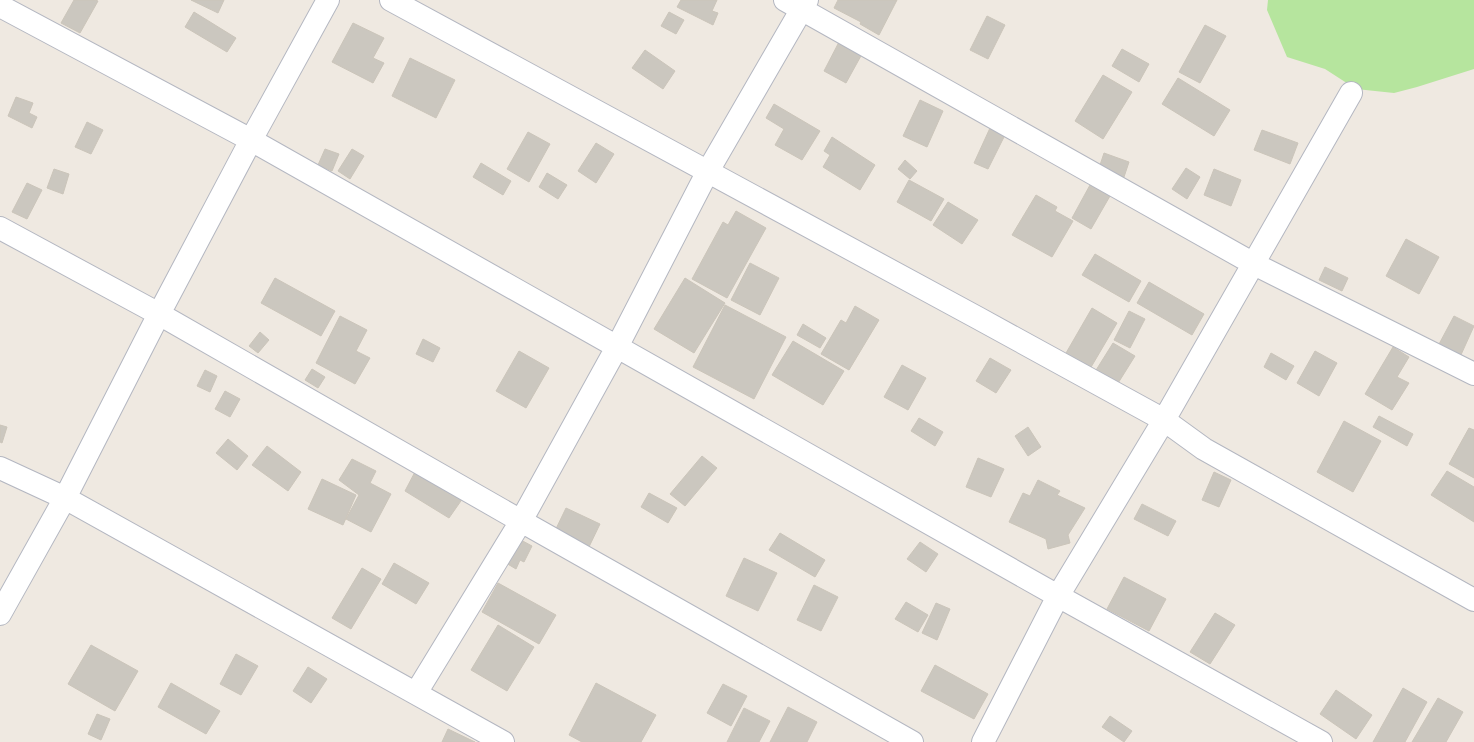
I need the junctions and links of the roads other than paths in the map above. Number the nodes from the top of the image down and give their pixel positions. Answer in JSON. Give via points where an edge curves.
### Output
{"nodes":[{"id":1,"x":328,"y":0,"type":"edge"},
{"id":2,"x":391,"y":0,"type":"edge"},
{"id":3,"x":798,"y":3,"type":"edge"},
{"id":4,"x":0,"y":6,"type":"edge"},
{"id":5,"x":1351,"y":93,"type":"dead end"},
{"id":6,"x":251,"y":140,"type":"junction"},
{"id":7,"x":708,"y":171,"type":"junction"},
{"id":8,"x":0,"y":228,"type":"edge"},
{"id":9,"x":1254,"y":264,"type":"junction"},
{"id":10,"x":159,"y":314,"type":"junction"},
{"id":11,"x":617,"y":347,"type":"junction"},
{"id":12,"x":1474,"y":374,"type":"edge"},
{"id":13,"x":1164,"y":420,"type":"junction"},
{"id":14,"x":0,"y":468,"type":"edge"},
{"id":15,"x":65,"y":498,"type":"junction"},
{"id":16,"x":521,"y":521,"type":"junction"},
{"id":17,"x":1058,"y":596,"type":"junction"},
{"id":18,"x":1474,"y":600,"type":"edge"},
{"id":19,"x":0,"y":614,"type":"edge"},
{"id":20,"x":416,"y":693,"type":"junction"},
{"id":21,"x":503,"y":742,"type":"edge"},
{"id":22,"x":912,"y":742,"type":"edge"},
{"id":23,"x":983,"y":742,"type":"edge"},
{"id":24,"x":1321,"y":742,"type":"edge"}],
"edges":[{"from":1,"to":6,"type":"street"},
{"from":2,"to":7,"type":"street"},
{"from":3,"to":7,"type":"street"},
{"from":3,"to":9,"type":"street"},
{"from":4,"to":6,"type":"street"},
{"from":5,"to":9,"type":"street"},
{"from":6,"to":10,"type":"street"},
{"from":6,"to":11,"type":"street"},
{"from":7,"to":11,"type":"street"},
{"from":7,"to":13,"type":"street"},
{"from":8,"to":10,"type":"street"},
{"from":9,"to":12,"type":"street"},
{"from":9,"to":13,"type":"street"},
{"from":10,"to":15,"type":"street"},
{"from":10,"to":16,"type":"street"},
{"from":11,"to":16,"type":"street"},
{"from":11,"to":17,"type":"street"},
{"from":13,"to":17,"type":"street"},
{"from":13,"to":18,"type":"street","via":[[1204,449]]},
{"from":14,"to":15,"type":"street"},
{"from":15,"to":19,"type":"street"},
{"from":15,"to":20,"type":"street"},
{"from":16,"to":20,"type":"street"},
{"from":16,"to":22,"type":"street"},
{"from":17,"to":23,"type":"street"},
{"from":17,"to":24,"type":"street"},
{"from":20,"to":21,"type":"street"}]}
